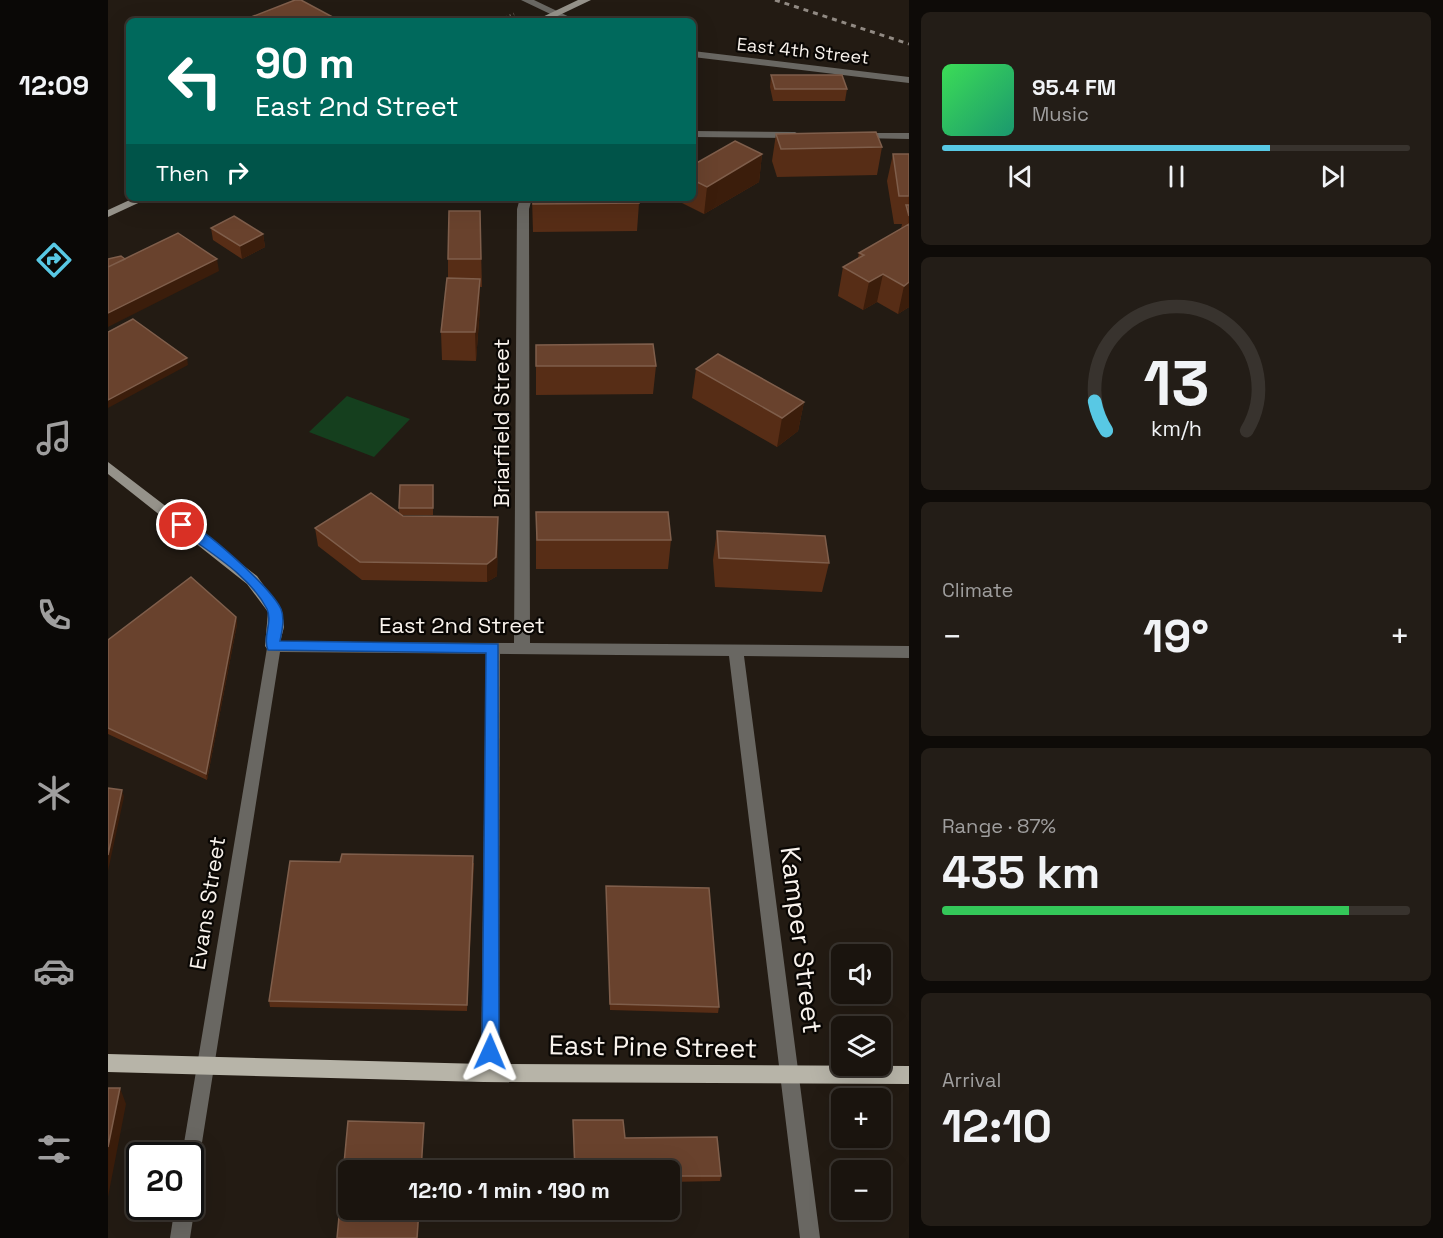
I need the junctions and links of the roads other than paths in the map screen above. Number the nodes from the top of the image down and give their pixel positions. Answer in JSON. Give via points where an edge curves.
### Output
{"nodes":[{"id":1,"x":526,"y":0,"type":"edge"},
{"id":2,"x":585,"y":0,"type":"edge"},
{"id":3,"x":556,"y":14,"type":"junction"},
{"id":4,"x":546,"y":18,"type":"edge"},
{"id":5,"x":566,"y":18,"type":"edge"},
{"id":6,"x":696,"y":54,"type":"edge"},
{"id":7,"x":909,"y":80,"type":"edge"},
{"id":8,"x":696,"y":134,"type":"edge"},
{"id":9,"x":807,"y":135,"type":"edge"},
{"id":10,"x":841,"y":135,"type":"edge"},
{"id":11,"x":909,"y":135,"type":"edge"},
{"id":12,"x":136,"y":201,"type":"edge"},
{"id":13,"x":525,"y":201,"type":"edge"},
{"id":14,"x":108,"y":214,"type":"edge"},
{"id":15,"x":108,"y":466,"type":"edge"},
{"id":16,"x":273,"y":646,"type":"junction"},
{"id":17,"x":493,"y":648,"type":"junction"},
{"id":18,"x":522,"y":648,"type":"junction"},
{"id":19,"x":736,"y":650,"type":"junction"},
{"id":20,"x":909,"y":652,"type":"edge"},
{"id":21,"x":108,"y":1063,"type":"edge"},
{"id":22,"x":206,"y":1064,"type":"junction"},
{"id":23,"x":490,"y":1073,"type":"junction"},
{"id":24,"x":909,"y":1075,"type":"edge"},
{"id":25,"x":790,"y":1076,"type":"junction"},
{"id":26,"x":194,"y":1142,"type":"edge"},
{"id":27,"x":183,"y":1220,"type":"edge"},
{"id":28,"x":180,"y":1238,"type":"edge"},
{"id":29,"x":810,"y":1238,"type":"edge"}],
"edges":[{"from":1,"to":3,"type":"street"},
{"from":2,"to":3,"type":"street"},
{"from":3,"to":4,"type":"street"},
{"from":3,"to":5,"type":"street"},
{"from":6,"to":7,"type":"street","name":"East 4th Street"},
{"from":8,"to":9,"type":"street"},
{"from":10,"to":11,"type":"street"},
{"from":12,"to":14,"type":"street"},
{"from":13,"to":18,"type":"street","name":"Briarfield Street"},
{"from":15,"to":16,"type":"street","via":[[252,580],[275,611]]},
{"from":16,"to":17,"type":"street","name":"East 2nd Street"},
{"from":16,"to":22,"type":"street","name":"Evans Street"},
{"from":17,"to":18,"type":"street","name":"East 2nd Street"},
{"from":17,"to":23,"type":"lane"},
{"from":18,"to":19,"type":"street","name":"East 2nd Street"},
{"from":19,"to":20,"type":"street","name":"East 2nd Street"},
{"from":19,"to":25,"type":"street","name":"Kamper Street"},
{"from":21,"to":22,"type":"main road","name":"East Pine Street"},
{"from":22,"to":23,"type":"main road","name":"East Pine Street"},
{"from":22,"to":26,"type":"street","name":"Evans Street"},
{"from":23,"to":25,"type":"main road","name":"East Pine Street"},
{"from":24,"to":25,"type":"main road","name":"East Pine Street"},
{"from":25,"to":29,"type":"street","name":"Kamper Street"},
{"from":27,"to":28,"type":"street"}]}
